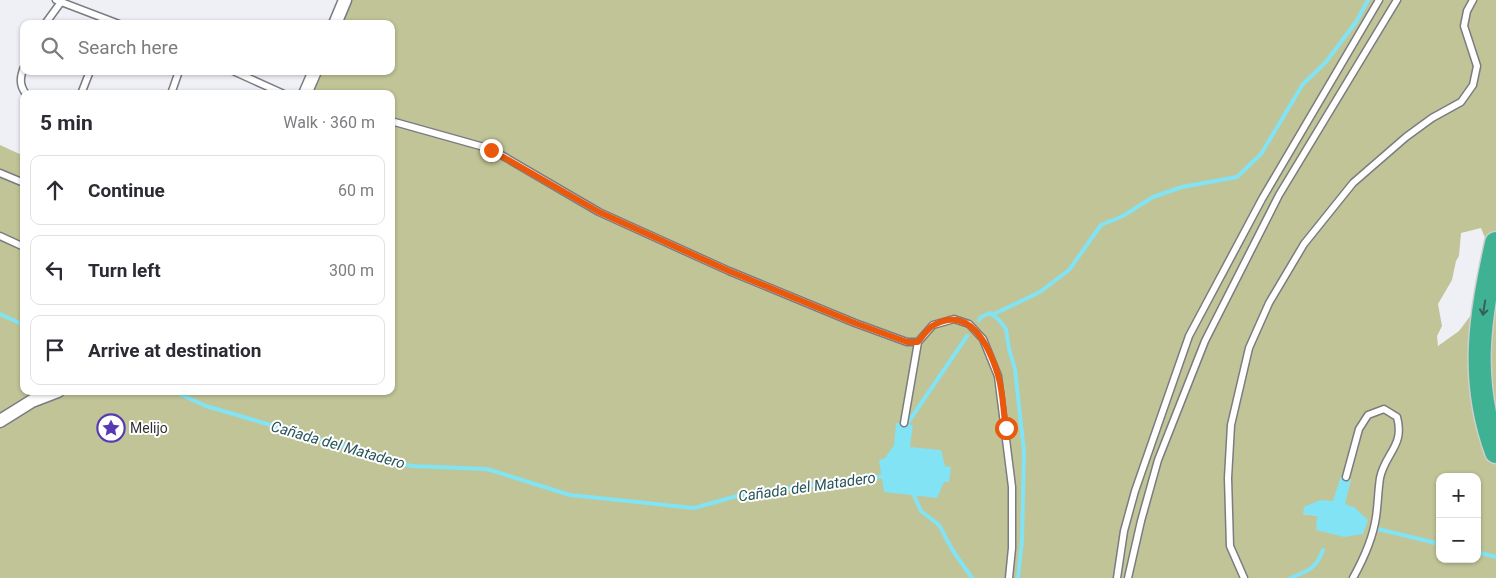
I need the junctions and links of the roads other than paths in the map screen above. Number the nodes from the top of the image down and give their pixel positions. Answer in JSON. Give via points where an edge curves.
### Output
{"nodes":[{"id":1,"x":345,"y":0,"type":"edge"},
{"id":2,"x":1379,"y":0,"type":"edge"},
{"id":3,"x":1397,"y":0,"type":"edge"},
{"id":4,"x":1473,"y":0,"type":"edge"},
{"id":5,"x":58,"y":1,"type":"edge"},
{"id":6,"x":46,"y":20,"type":"edge"},
{"id":7,"x":105,"y":20,"type":"edge"},
{"id":8,"x":337,"y":20,"type":"edge"},
{"id":9,"x":21,"y":75,"type":"edge"},
{"id":10,"x":88,"y":75,"type":"edge"},
{"id":11,"x":178,"y":75,"type":"edge"},
{"id":12,"x":242,"y":75,"type":"edge"},
{"id":13,"x":313,"y":75,"type":"edge"},
{"id":14,"x":23,"y":90,"type":"edge"},
{"id":15,"x":82,"y":90,"type":"edge"},
{"id":16,"x":172,"y":90,"type":"edge"},
{"id":17,"x":275,"y":90,"type":"edge"},
{"id":18,"x":307,"y":90,"type":"edge"},
{"id":19,"x":395,"y":123,"type":"edge"},
{"id":20,"x":0,"y":173,"type":"edge"},
{"id":21,"x":20,"y":181,"type":"edge"},
{"id":22,"x":0,"y":236,"type":"edge"},
{"id":23,"x":1496,"y":243,"type":"edge"},
{"id":24,"x":20,"y":246,"type":"edge"},
{"id":25,"x":918,"y":342,"type":"junction"},
{"id":26,"x":48,"y":395,"type":"edge"},
{"id":27,"x":0,"y":422,"type":"edge"},
{"id":28,"x":904,"y":423,"type":"dead end"},
{"id":29,"x":1496,"y":452,"type":"edge"},
{"id":30,"x":1346,"y":477,"type":"dead end"},
{"id":31,"x":1009,"y":578,"type":"edge"},
{"id":32,"x":1117,"y":578,"type":"edge"},
{"id":33,"x":1128,"y":578,"type":"edge"},
{"id":34,"x":1244,"y":578,"type":"edge"},
{"id":35,"x":1353,"y":578,"type":"edge"}],
"edges":[{"from":1,"to":8,"type":"street"},
{"from":2,"to":32,"type":"lane","via":[[1262,199],[1189,336],[1135,491],[1124,531]]},
{"from":3,"to":33,"type":"lane","via":[[1279,195],[1205,341],[1158,460]]},
{"from":4,"to":34,"type":"lane","via":[[1464,26],[1477,66],[1473,85],[1461,102],[1425,122],[1354,183],[1304,244],[1269,303],[1249,348],[1230,425],[1228,478],[1230,546]]},
{"from":5,"to":6,"type":"lane"},
{"from":5,"to":7,"type":"lane"},
{"from":9,"to":14,"type":"lane"},
{"from":10,"to":15,"type":"lane"},
{"from":11,"to":16,"type":"lane"},
{"from":12,"to":17,"type":"lane"},
{"from":13,"to":18,"type":"street"},
{"from":19,"to":25,"type":"lane","via":[[491,150],[599,212],[729,271],[855,323],[907,342]]},
{"from":20,"to":21,"type":"lane"},
{"from":22,"to":24,"type":"lane"},
{"from":23,"to":29,"type":"highway","one_way":true,"via":[[1480,332],[1479,367],[1489,431]]},
{"from":25,"to":28,"type":"lane"},
{"from":25,"to":31,"type":"lane","via":[[933,325],[954,319],[969,324],[983,339],[998,376],[1012,487]]},
{"from":26,"to":27,"type":"street"},
{"from":30,"to":35,"type":"lane","via":[[1359,429],[1368,415],[1384,409],[1397,417],[1400,429],[1396,446],[1380,477],[1376,519]]}]}
